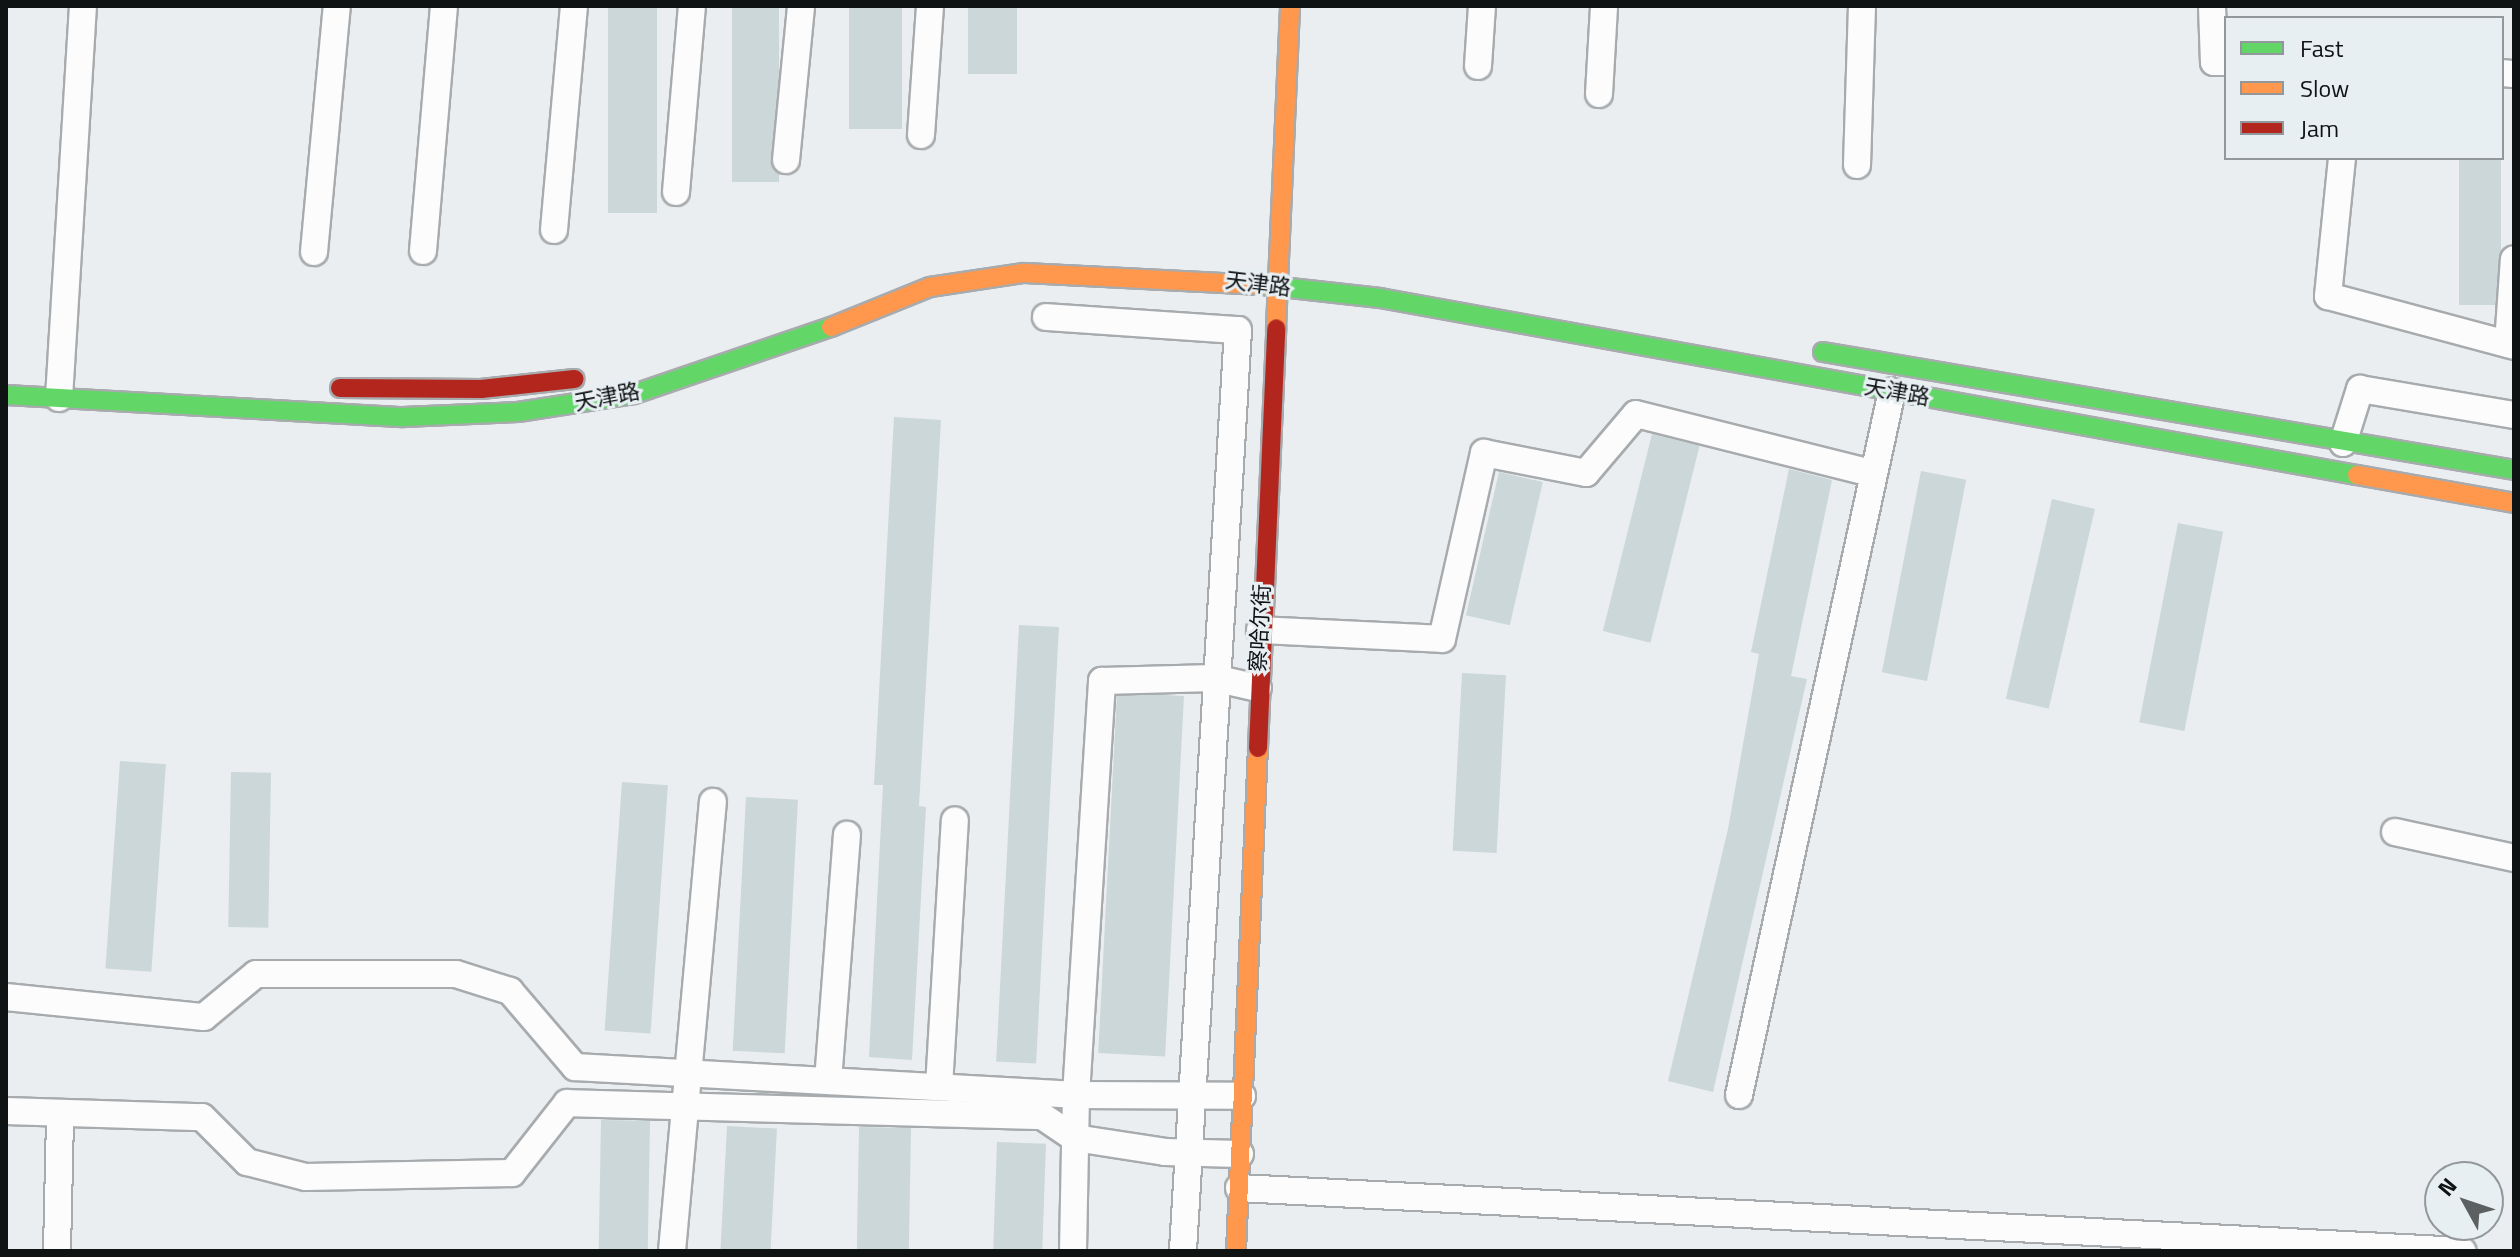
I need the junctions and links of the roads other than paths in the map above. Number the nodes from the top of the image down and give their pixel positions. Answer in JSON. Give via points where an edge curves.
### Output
{"nodes":[{"id":1,"x":83,"y":6,"type":"edge"},
{"id":2,"x":337,"y":6,"type":"edge"},
{"id":3,"x":444,"y":6,"type":"edge"},
{"id":4,"x":574,"y":6,"type":"edge"},
{"id":5,"x":692,"y":6,"type":"edge"},
{"id":6,"x":801,"y":6,"type":"edge"},
{"id":7,"x":930,"y":6,"type":"edge"},
{"id":8,"x":1290,"y":6,"type":"edge"},
{"id":9,"x":1482,"y":6,"type":"edge"},
{"id":10,"x":1604,"y":6,"type":"edge"},
{"id":11,"x":1862,"y":6,"type":"edge"},
{"id":12,"x":2212,"y":6,"type":"edge"},
{"id":13,"x":2224,"y":62,"type":"edge"},
{"id":14,"x":1478,"y":66,"type":"dead end"},
{"id":15,"x":1599,"y":94,"type":"dead end"},
{"id":16,"x":921,"y":135,"type":"dead end"},
{"id":17,"x":786,"y":160,"type":"dead end"},
{"id":18,"x":2342,"y":160,"type":"edge"},
{"id":19,"x":1857,"y":165,"type":"dead end"},
{"id":20,"x":676,"y":192,"type":"dead end"},
{"id":21,"x":554,"y":230,"type":"dead end"},
{"id":22,"x":423,"y":251,"type":"dead end"},
{"id":23,"x":314,"y":252,"type":"dead end"},
{"id":24,"x":2514,"y":259,"type":"edge"},
{"id":25,"x":1278,"y":286,"type":"junction"},
{"id":26,"x":1046,"y":317,"type":"dead end"},
{"id":27,"x":745,"y":334,"type":"dead end"},
{"id":28,"x":2511,"y":345,"type":"edge"},
{"id":29,"x":1799,"y":348,"type":"dead end"},
{"id":30,"x":701,"y":350,"type":"dead end"},
{"id":31,"x":596,"y":377,"type":"dead end"},
{"id":32,"x":60,"y":380,"type":"junction"},
{"id":33,"x":321,"y":387,"type":"dead end"},
{"id":34,"x":1892,"y":391,"type":"junction"},
{"id":35,"x":6,"y":395,"type":"edge"},
{"id":36,"x":2514,"y":415,"type":"edge"},
{"id":37,"x":2343,"y":443,"type":"junction"},
{"id":38,"x":2514,"y":470,"type":"edge"},
{"id":39,"x":1874,"y":474,"type":"junction"},
{"id":40,"x":2514,"y":503,"type":"edge"},
{"id":41,"x":1260,"y":630,"type":"junction"},
{"id":42,"x":1214,"y":678,"type":"junction"},
{"id":43,"x":1258,"y":688,"type":"junction"},
{"id":44,"x":713,"y":802,"type":"dead end"},
{"id":45,"x":955,"y":820,"type":"dead end"},
{"id":46,"x":2395,"y":832,"type":"dead end"},
{"id":47,"x":847,"y":835,"type":"dead end"},
{"id":48,"x":2514,"y":858,"type":"edge"},
{"id":49,"x":6,"y":997,"type":"edge"},
{"id":50,"x":688,"y":1073,"type":"junction"},
{"id":51,"x":828,"y":1081,"type":"junction"},
{"id":52,"x":939,"y":1087,"type":"junction"},
{"id":53,"x":1076,"y":1095,"type":"junction"},
{"id":54,"x":1196,"y":1095,"type":"junction"},
{"id":55,"x":1739,"y":1095,"type":"dead end"},
{"id":56,"x":1242,"y":1096,"type":"junction"},
{"id":57,"x":685,"y":1106,"type":"junction"},
{"id":58,"x":6,"y":1111,"type":"edge"},
{"id":59,"x":60,"y":1115,"type":"junction"},
{"id":60,"x":1075,"y":1138,"type":"junction"},
{"id":61,"x":1190,"y":1153,"type":"junction"},
{"id":62,"x":1240,"y":1154,"type":"junction"},
{"id":63,"x":1239,"y":1188,"type":"junction"},
{"id":64,"x":57,"y":1251,"type":"edge"},
{"id":65,"x":672,"y":1251,"type":"edge"},
{"id":66,"x":1073,"y":1251,"type":"edge"},
{"id":67,"x":1183,"y":1251,"type":"edge"},
{"id":68,"x":1236,"y":1251,"type":"edge"},
{"id":69,"x":2462,"y":1251,"type":"edge"}],
"edges":[{"from":1,"to":32,"type":"street"},
{"from":2,"to":23,"type":"street"},
{"from":3,"to":22,"type":"street"},
{"from":4,"to":21,"type":"street"},
{"from":5,"to":20,"type":"street"},
{"from":6,"to":17,"type":"street"},
{"from":7,"to":16,"type":"street"},
{"from":8,"to":25,"type":"street","name":"察哈尔街"},
{"from":9,"to":14,"type":"street"},
{"from":10,"to":15,"type":"street"},
{"from":11,"to":19,"type":"street"},
{"from":12,"to":13,"type":"street","via":[[2214,62]]},
{"from":18,"to":28,"type":"street","via":[[2328,296]]},
{"from":24,"to":28,"type":"street"},
{"from":25,"to":32,"type":"street","name":"天津路","via":[[1024,273],[930,287],[812,335],[634,394],[518,412],[403,417]]},
{"from":25,"to":34,"type":"street","name":"天津路","via":[[1380,298]]},
{"from":25,"to":41,"type":"street","name":"察哈尔街"},
{"from":26,"to":42,"type":"street","via":[[1238,330]]},
{"from":27,"to":30,"type":"street"},
{"from":29,"to":37,"type":"street","name":"天津路"},
{"from":31,"to":33,"type":"street","name":"天津路","via":[[481,389]]},
{"from":32,"to":35,"type":"street","name":"天津路"},
{"from":34,"to":39,"type":"street"},
{"from":34,"to":40,"type":"street","name":"天津路"},
{"from":36,"to":37,"type":"street","via":[[2360,389]]},
{"from":37,"to":38,"type":"street","name":"天津路"},
{"from":39,"to":41,"type":"street","via":[[1636,414],[1586,473],[1484,453],[1442,639]]},
{"from":39,"to":55,"type":"street"},
{"from":41,"to":43,"type":"street","name":"察哈尔街"},
{"from":42,"to":43,"type":"street"},
{"from":42,"to":53,"type":"street","via":[[1102,681]]},
{"from":42,"to":54,"type":"street"},
{"from":43,"to":56,"type":"street","name":"察哈尔街"},
{"from":44,"to":50,"type":"street"},
{"from":45,"to":52,"type":"street"},
{"from":46,"to":48,"type":"street"},
{"from":47,"to":51,"type":"street"},
{"from":49,"to":50,"type":"street","via":[[204,1017],[256,974],[456,974],[510,991],[575,1067]]},
{"from":50,"to":51,"type":"street"},
{"from":50,"to":57,"type":"street"},
{"from":51,"to":52,"type":"street"},
{"from":52,"to":53,"type":"street"},
{"from":53,"to":54,"type":"street"},
{"from":53,"to":60,"type":"street"},
{"from":54,"to":56,"type":"street"},
{"from":54,"to":61,"type":"street"},
{"from":56,"to":62,"type":"street","name":"察哈尔街"},
{"from":57,"to":59,"type":"street","via":[[567,1103],[512,1173],[306,1177],[247,1162],[202,1117]]},
{"from":57,"to":60,"type":"street","via":[[1042,1116]]},
{"from":57,"to":65,"type":"street"},
{"from":58,"to":59,"type":"street"},
{"from":59,"to":64,"type":"street"},
{"from":60,"to":61,"type":"street"},
{"from":60,"to":66,"type":"street"},
{"from":61,"to":62,"type":"street"},
{"from":61,"to":67,"type":"street"},
{"from":62,"to":63,"type":"street","name":"察哈尔街"},
{"from":63,"to":68,"type":"street","name":"察哈尔街"},
{"from":63,"to":69,"type":"street"}]}
